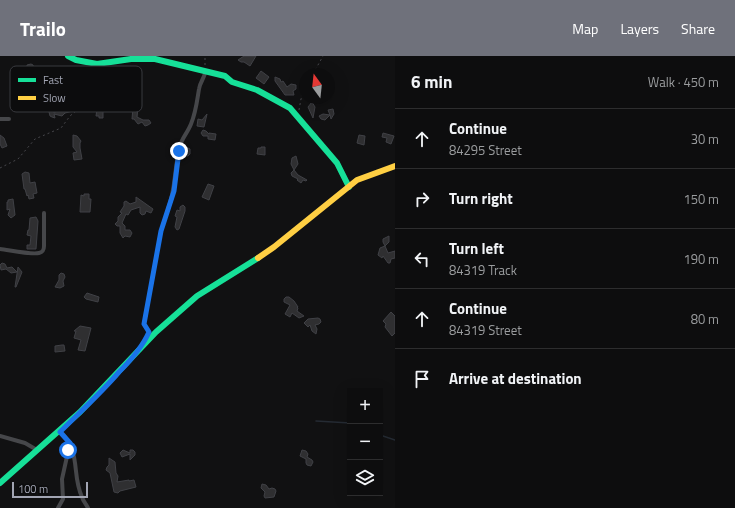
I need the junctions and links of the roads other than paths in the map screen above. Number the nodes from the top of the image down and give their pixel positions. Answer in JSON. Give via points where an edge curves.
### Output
{"nodes":[{"id":1,"x":68,"y":56,"type":"edge"},
{"id":2,"x":205,"y":72,"type":"junction"},
{"id":3,"x":0,"y":119,"type":"edge"},
{"id":4,"x":9,"y":119,"type":"dead end"},
{"id":5,"x":395,"y":166,"type":"edge"},
{"id":6,"x":349,"y":187,"type":"junction"},
{"id":7,"x":168,"y":209,"type":"road end"},
{"id":8,"x":44,"y":214,"type":"dead end"},
{"id":9,"x":0,"y":249,"type":"edge"},
{"id":10,"x":60,"y":432,"type":"junction"},
{"id":11,"x":0,"y":436,"type":"edge"},
{"id":12,"x":70,"y":443,"type":"junction"},
{"id":13,"x":37,"y":450,"type":"junction"},
{"id":14,"x":0,"y":483,"type":"edge"},
{"id":15,"x":58,"y":508,"type":"edge"},
{"id":16,"x":88,"y":508,"type":"edge"}],
"edges":[{"from":1,"to":2,"type":"street","via":[[88,63],[155,59]]},
{"from":2,"to":6,"type":"street","via":[[225,76],[232,82],[257,90],[282,103],[322,144],[337,163]]},
{"from":2,"to":7,"type":"street","via":[[199,87],[196,111],[180,144],[174,191]]},
{"from":3,"to":4,"type":"street"},
{"from":5,"to":6,"type":"street","via":[[357,180]]},
{"from":6,"to":10,"type":"street","via":[[274,247],[197,296],[156,332],[98,396]]},
{"from":8,"to":9,"type":"street","via":[[44,249],[41,252],[35,254]]},
{"from":10,"to":12,"type":"street"},
{"from":10,"to":13,"type":"street"},
{"from":11,"to":13,"type":"street","via":[[25,443]]},
{"from":12,"to":15,"type":"street","via":[[62,479],[63,499]]},
{"from":12,"to":16,"type":"street","via":[[82,496]]},
{"from":13,"to":14,"type":"street"}]}
